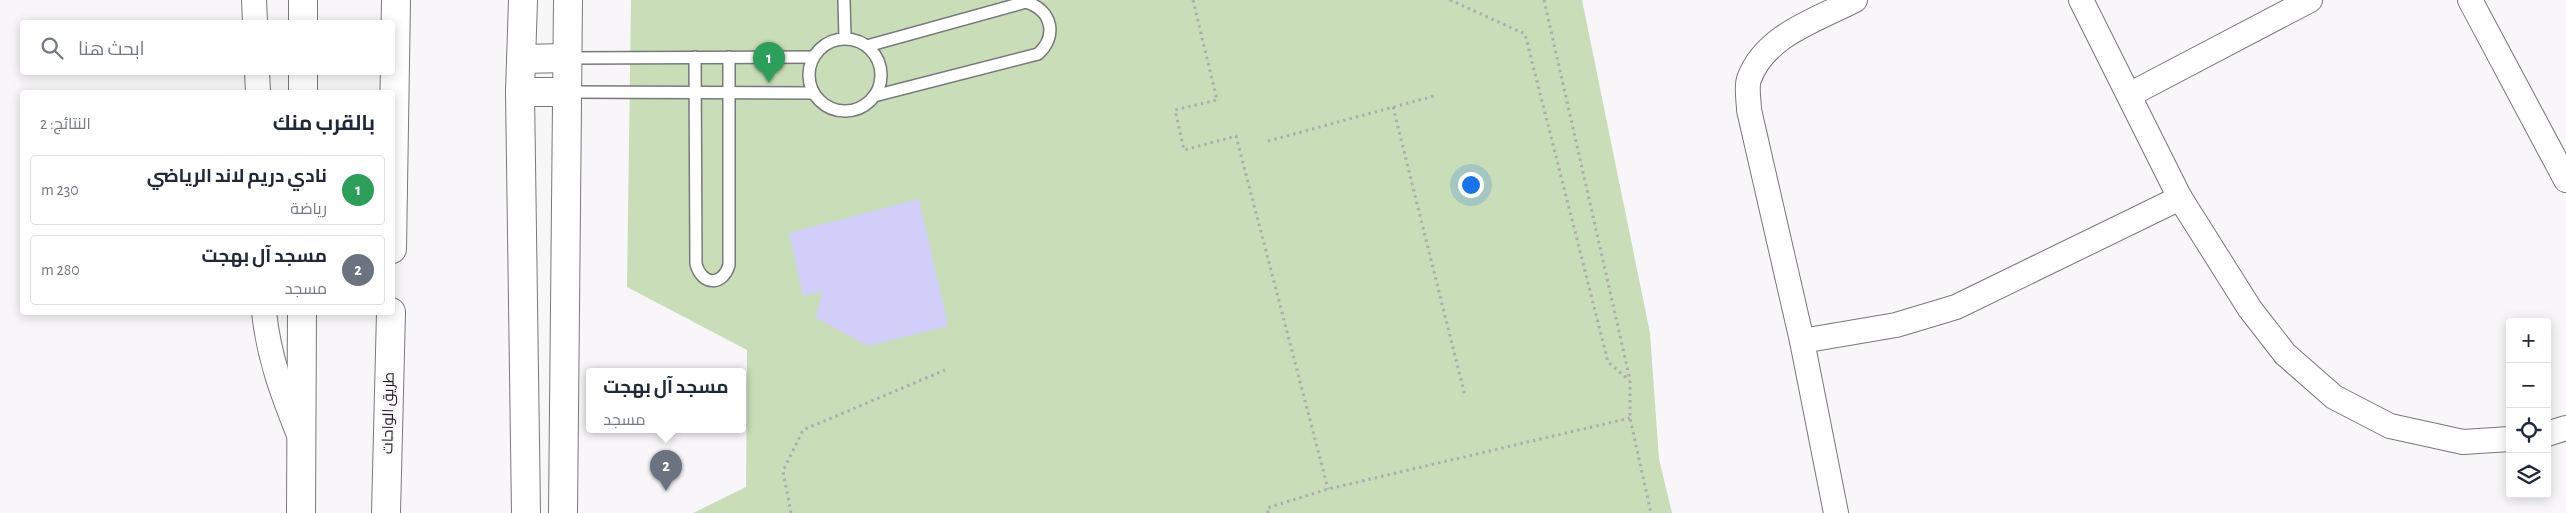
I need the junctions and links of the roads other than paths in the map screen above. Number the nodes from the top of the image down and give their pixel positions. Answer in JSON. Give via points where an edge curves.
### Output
{"nodes":[{"id":1,"x":254,"y":0,"type":"edge"},
{"id":2,"x":303,"y":0,"type":"edge"},
{"id":3,"x":396,"y":0,"type":"edge"},
{"id":4,"x":523,"y":0,"type":"edge"},
{"id":5,"x":568,"y":0,"type":"edge"},
{"id":6,"x":844,"y":0,"type":"edge"},
{"id":7,"x":1855,"y":0,"type":"edge"},
{"id":8,"x":2082,"y":0,"type":"edge"},
{"id":9,"x":2310,"y":0,"type":"edge"},
{"id":10,"x":2470,"y":0,"type":"edge"},
{"id":11,"x":255,"y":20,"type":"edge"},
{"id":12,"x":303,"y":20,"type":"edge"},
{"id":13,"x":395,"y":23,"type":"edge"},
{"id":14,"x":845,"y":38,"type":"junction"},
{"id":15,"x":867,"y":46,"type":"junction"},
{"id":16,"x":696,"y":57,"type":"junction"},
{"id":17,"x":729,"y":57,"type":"junction"},
{"id":18,"x":813,"y":57,"type":"junction"},
{"id":19,"x":567,"y":58,"type":"junction"},
{"id":20,"x":521,"y":59,"type":"junction"},
{"id":21,"x":257,"y":75,"type":"edge"},
{"id":22,"x":303,"y":75,"type":"edge"},
{"id":23,"x":394,"y":75,"type":"edge"},
{"id":24,"x":258,"y":90,"type":"edge"},
{"id":25,"x":303,"y":90,"type":"edge"},
{"id":26,"x":394,"y":90,"type":"edge"},
{"id":27,"x":520,"y":92,"type":"junction"},
{"id":28,"x":567,"y":92,"type":"junction"},
{"id":29,"x":696,"y":93,"type":"junction"},
{"id":30,"x":729,"y":93,"type":"junction"},
{"id":31,"x":813,"y":93,"type":"junction"},
{"id":32,"x":2129,"y":95,"type":"junction"},
{"id":33,"x":874,"y":96,"type":"junction"},
{"id":34,"x":2566,"y":180,"type":"edge"},
{"id":35,"x":2180,"y":198,"type":"junction"},
{"id":36,"x":264,"y":315,"type":"edge"},
{"id":37,"x":302,"y":315,"type":"edge"},
{"id":38,"x":391,"y":315,"type":"edge"},
{"id":39,"x":1802,"y":341,"type":"junction"},
{"id":40,"x":2566,"y":428,"type":"edge"},
{"id":41,"x":2551,"y":433,"type":"edge"},
{"id":42,"x":301,"y":439,"type":"junction"},
{"id":43,"x":2506,"y":439,"type":"edge"},
{"id":44,"x":301,"y":513,"type":"edge"},
{"id":45,"x":386,"y":513,"type":"edge"},
{"id":46,"x":526,"y":513,"type":"edge"},
{"id":47,"x":563,"y":513,"type":"edge"},
{"id":48,"x":1836,"y":513,"type":"edge"}],
"edges":[{"from":1,"to":11,"type":"street"},
{"from":2,"to":12,"type":"main road"},
{"from":3,"to":13,"type":"main road"},
{"from":4,"to":20,"type":"main road"},
{"from":5,"to":19,"type":"main road"},
{"from":6,"to":14,"type":"lane"},
{"from":7,"to":39,"type":"street","via":[[1778,40],[1748,80],[1749,110]]},
{"from":8,"to":32,"type":"street"},
{"from":9,"to":32,"type":"street"},
{"from":10,"to":34,"type":"street"},
{"from":14,"to":15,"type":"lane"},
{"from":14,"to":18,"type":"lane","via":[[827,43]]},
{"from":15,"to":33,"type":"lane","via":[[877,59],[881,75]]},
{"from":15,"to":33,"type":"lane","via":[[1026,2],[1040,9],[1050,22],[1049,40],[1038,54]]},
{"from":16,"to":17,"type":"lane"},
{"from":16,"to":19,"type":"lane"},
{"from":16,"to":29,"type":"lane"},
{"from":17,"to":18,"type":"lane"},
{"from":17,"to":30,"type":"lane"},
{"from":18,"to":31,"type":"lane","via":[[808,75]]},
{"from":19,"to":20,"type":"main road"},
{"from":19,"to":28,"type":"main road"},
{"from":20,"to":27,"type":"main road"},
{"from":21,"to":24,"type":"street"},
{"from":22,"to":25,"type":"main road"},
{"from":23,"to":26,"type":"main road"},
{"from":27,"to":28,"type":"main road"},
{"from":27,"to":46,"type":"main road"},
{"from":28,"to":29,"type":"lane"},
{"from":28,"to":47,"type":"main road"},
{"from":29,"to":30,"type":"lane"},
{"from":29,"to":30,"type":"lane","via":[[696,264],[698,272],[712,281],[721,279],[729,265]]},
{"from":30,"to":31,"type":"lane"},
{"from":31,"to":33,"type":"lane","via":[[819,101],[838,111],[858,109]]},
{"from":32,"to":35,"type":"street"},
{"from":35,"to":39,"type":"street","via":[[1956,307],[1896,325]]},
{"from":35,"to":43,"type":"street","via":[[2250,310],[2285,354],[2334,398],[2390,426],[2462,442]]},
{"from":36,"to":42,"type":"street","via":[[268,347]]},
{"from":37,"to":42,"type":"main road"},
{"from":38,"to":45,"type":"main road","name":"طريق الواحات"},
{"from":39,"to":48,"type":"street"},
{"from":40,"to":41,"type":"street"},
{"from":42,"to":44,"type":"main road"}]}
